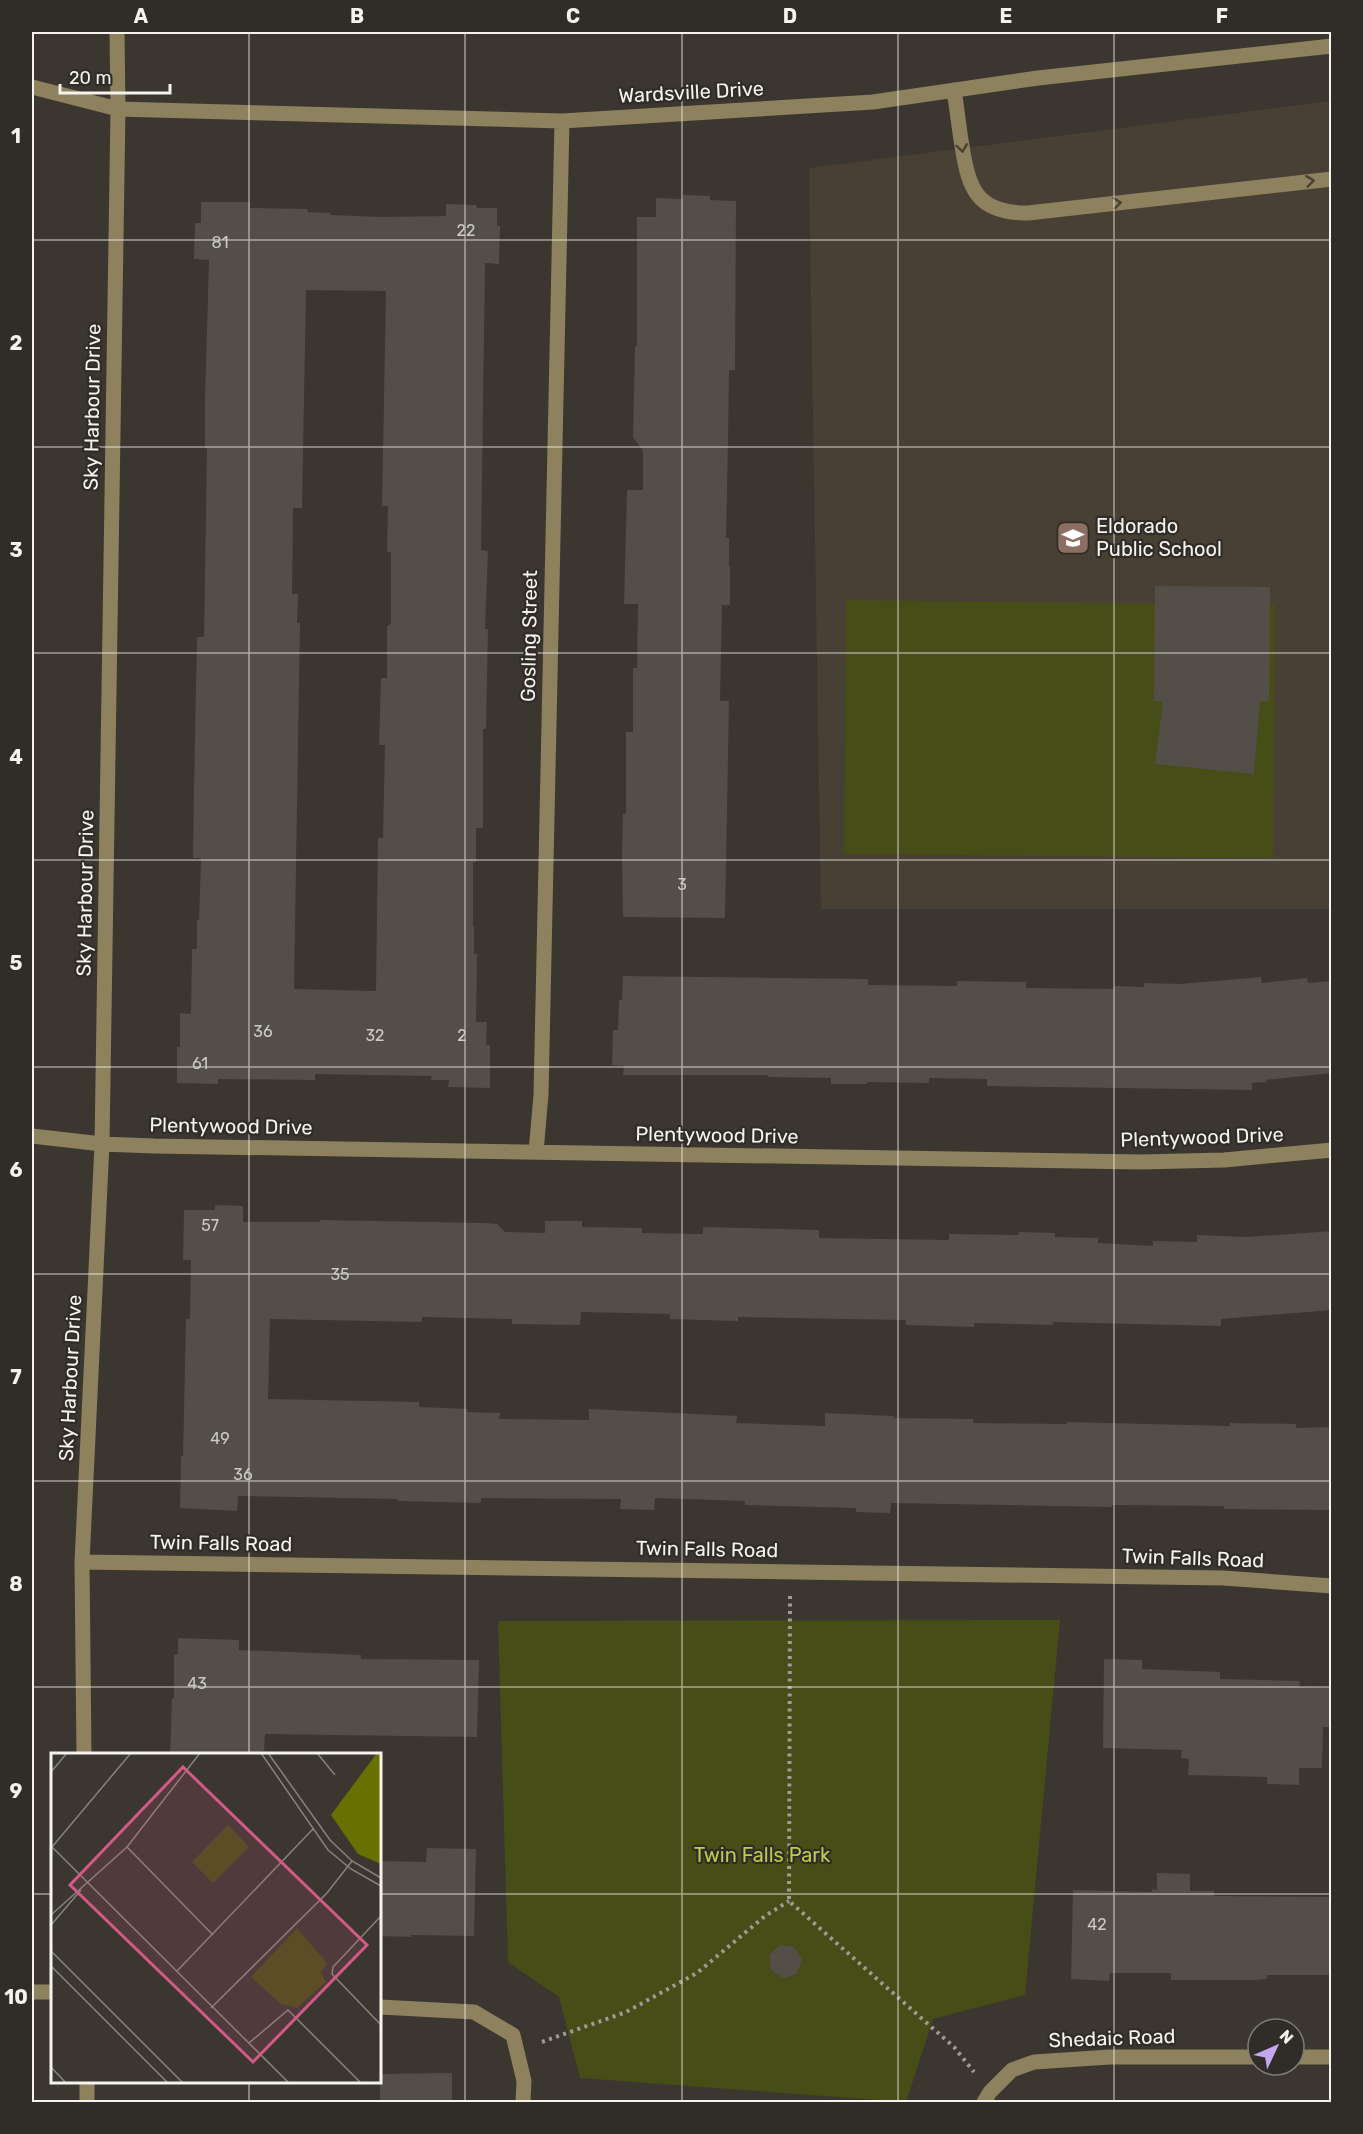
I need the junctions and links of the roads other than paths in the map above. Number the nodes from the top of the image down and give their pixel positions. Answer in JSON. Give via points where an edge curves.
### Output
{"nodes":[{"id":1,"x":117,"y":32,"type":"edge"},
{"id":2,"x":1332,"y":46,"type":"edge"},
{"id":3,"x":32,"y":87,"type":"edge"},
{"id":4,"x":954,"y":90,"type":"junction"},
{"id":5,"x":51,"y":93,"type":"junction"},
{"id":6,"x":32,"y":100,"type":"edge"},
{"id":7,"x":118,"y":109,"type":"junction"},
{"id":8,"x":562,"y":121,"type":"junction"},
{"id":9,"x":1332,"y":179,"type":"edge"},
{"id":10,"x":32,"y":1136,"type":"edge"},
{"id":11,"x":102,"y":1144,"type":"junction"},
{"id":12,"x":1332,"y":1150,"type":"edge"},
{"id":13,"x":536,"y":1152,"type":"junction"},
{"id":14,"x":82,"y":1562,"type":"junction"},
{"id":15,"x":1332,"y":1586,"type":"edge"},
{"id":16,"x":84,"y":1753,"type":"edge"},
{"id":17,"x":32,"y":1992,"type":"edge"},
{"id":18,"x":51,"y":1992,"type":"edge"},
{"id":19,"x":381,"y":2007,"type":"edge"},
{"id":20,"x":1246,"y":2057,"type":"edge"},
{"id":21,"x":1306,"y":2057,"type":"edge"},
{"id":22,"x":1332,"y":2057,"type":"edge"},
{"id":23,"x":87,"y":2083,"type":"edge"},
{"id":24,"x":987,"y":2097,"type":"edge"},
{"id":25,"x":87,"y":2103,"type":"edge"},
{"id":26,"x":523,"y":2103,"type":"edge"}],
"edges":[{"from":1,"to":7,"type":"street","name":"Sky Harbour Drive"},
{"from":2,"to":4,"type":"street","name":"Wardsville Drive"},
{"from":3,"to":5,"type":"street","name":"Wardsville Drive"},
{"from":4,"to":8,"type":"street","name":"Wardsville Drive","via":[[873,102]]},
{"from":4,"to":9,"type":"street","one_way":true,"via":[[966,177],[991,206],[1008,213]]},
{"from":5,"to":6,"type":"street"},
{"from":5,"to":7,"type":"street","name":"Wardsville Drive"},
{"from":7,"to":8,"type":"street","name":"Wardsville Drive"},
{"from":7,"to":11,"type":"street","name":"Sky Harbour Drive"},
{"from":8,"to":13,"type":"street","name":"Gosling Street","via":[[542,1071]]},
{"from":10,"to":11,"type":"street","name":"Plentywood Drive"},
{"from":11,"to":13,"type":"street","name":"Plentywood Drive"},
{"from":11,"to":14,"type":"street","name":"Sky Harbour Drive"},
{"from":12,"to":13,"type":"street","name":"Plentywood Drive","via":[[1181,1162]]},
{"from":14,"to":15,"type":"street","name":"Twin Falls Road","via":[[1223,1578]]},
{"from":14,"to":16,"type":"street","name":"Sky Harbour Drive"},
{"from":17,"to":18,"type":"street"},
{"from":19,"to":26,"type":"street","via":[[474,2012],[513,2035],[524,2081]]},
{"from":20,"to":24,"type":"street","name":"Shedaic Road","via":[[1110,2057],[1034,2062],[1012,2070]]},
{"from":21,"to":22,"type":"street"},
{"from":23,"to":25,"type":"street"}]}
